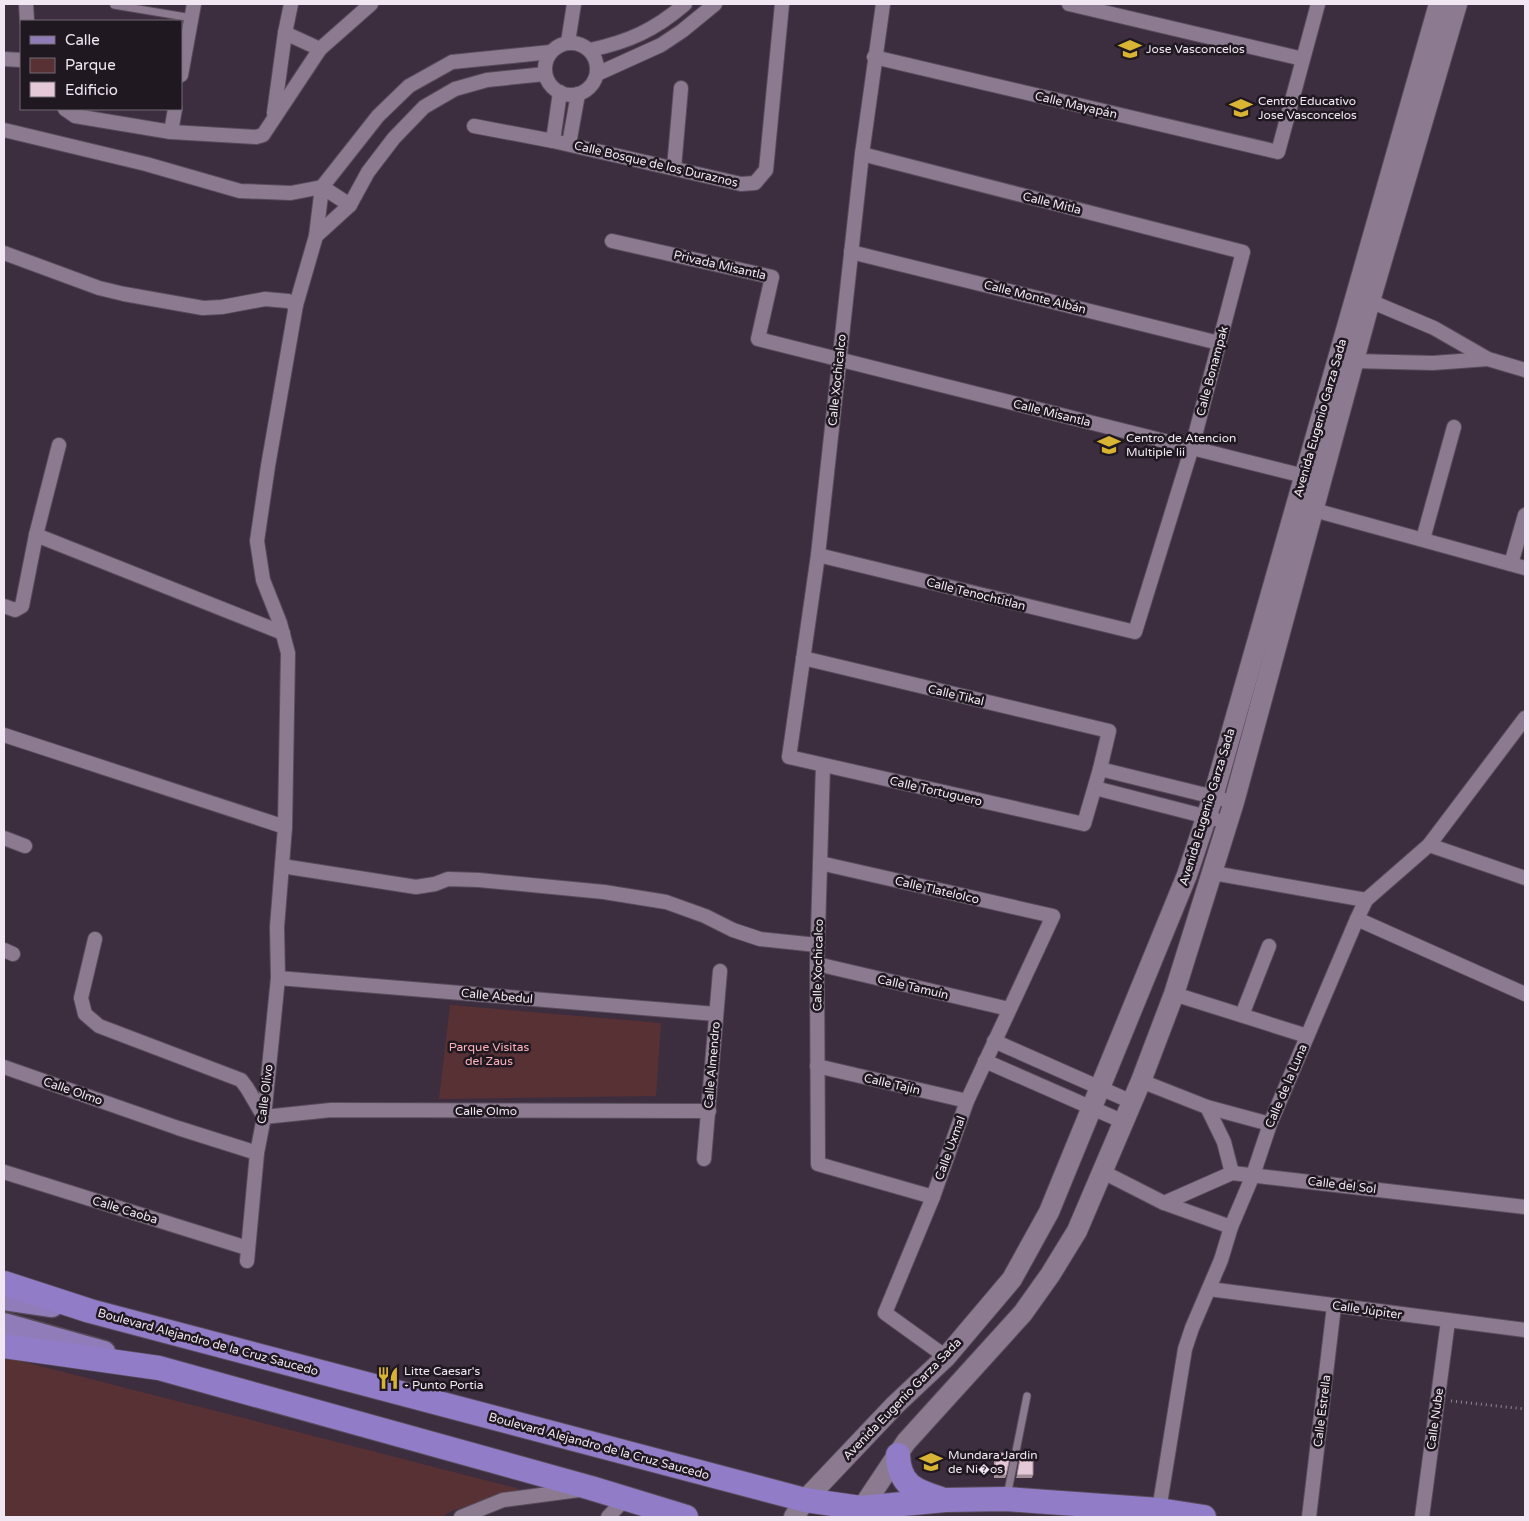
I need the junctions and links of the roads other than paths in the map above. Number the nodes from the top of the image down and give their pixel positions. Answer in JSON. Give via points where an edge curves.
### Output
{"nodes":[{"id":1,"x":26,"y":4,"type":"edge"},
{"id":2,"x":291,"y":4,"type":"edge"},
{"id":3,"x":371,"y":4,"type":"edge"},
{"id":4,"x":574,"y":4,"type":"edge"},
{"id":5,"x":685,"y":4,"type":"edge"},
{"id":6,"x":715,"y":4,"type":"edge"},
{"id":7,"x":782,"y":4,"type":"edge"},
{"id":8,"x":883,"y":4,"type":"edge"},
{"id":9,"x":1069,"y":4,"type":"edge"},
{"id":10,"x":1318,"y":4,"type":"edge"},
{"id":11,"x":1438,"y":4,"type":"edge"},
{"id":12,"x":1456,"y":4,"type":"edge"},
{"id":13,"x":114,"y":5,"type":"edge"},
{"id":14,"x":193,"y":11,"type":"edge"},
{"id":15,"x":27,"y":20,"type":"edge"},
{"id":16,"x":285,"y":33,"type":"junction"},
{"id":17,"x":568,"y":42,"type":"junction"},
{"id":18,"x":320,"y":49,"type":"junction"},
{"id":19,"x":590,"y":50,"type":"junction"},
{"id":20,"x":551,"y":52,"type":"junction"},
{"id":21,"x":874,"y":58,"type":"junction"},
{"id":22,"x":4,"y":59,"type":"edge"},
{"id":23,"x":1303,"y":59,"type":"junction"},
{"id":24,"x":20,"y":60,"type":"edge"},
{"id":25,"x":182,"y":70,"type":"edge"},
{"id":26,"x":545,"y":74,"type":"junction"},
{"id":27,"x":597,"y":74,"type":"junction"},
{"id":28,"x":681,"y":88,"type":"dead end"},
{"id":29,"x":560,"y":92,"type":"junction"},
{"id":30,"x":578,"y":94,"type":"junction"},
{"id":31,"x":66,"y":110,"type":"edge"},
{"id":32,"x":175,"y":110,"type":"edge"},
{"id":33,"x":274,"y":116,"type":"junction"},
{"id":34,"x":474,"y":126,"type":"dead end"},
{"id":35,"x":4,"y":130,"type":"edge"},
{"id":36,"x":171,"y":132,"type":"junction"},
{"id":37,"x":553,"y":141,"type":"junction"},
{"id":38,"x":569,"y":144,"type":"junction"},
{"id":39,"x":862,"y":154,"type":"junction"},
{"id":40,"x":674,"y":168,"type":"junction"},
{"id":41,"x":322,"y":187,"type":"junction"},
{"id":42,"x":350,"y":205,"type":"junction"},
{"id":43,"x":316,"y":236,"type":"junction"},
{"id":44,"x":612,"y":241,"type":"dead end"},
{"id":45,"x":851,"y":252,"type":"junction"},
{"id":46,"x":1243,"y":252,"type":"joint"},
{"id":47,"x":4,"y":254,"type":"edge"},
{"id":48,"x":1370,"y":301,"type":"junction"},
{"id":49,"x":296,"y":305,"type":"junction"},
{"id":50,"x":1219,"y":343,"type":"junction"},
{"id":51,"x":1488,"y":359,"type":"junction"},
{"id":52,"x":840,"y":360,"type":"junction"},
{"id":53,"x":1354,"y":360,"type":"junction"},
{"id":54,"x":1525,"y":370,"type":"edge"},
{"id":55,"x":1454,"y":426,"type":"dead end"},
{"id":56,"x":59,"y":445,"type":"dead end"},
{"id":57,"x":1192,"y":447,"type":"junction"},
{"id":58,"x":1313,"y":478,"type":"junction"},
{"id":59,"x":1314,"y":510,"type":"junction"},
{"id":60,"x":1525,"y":515,"type":"edge"},
{"id":61,"x":36,"y":535,"type":"junction"},
{"id":62,"x":1423,"y":539,"type":"junction"},
{"id":63,"x":818,"y":555,"type":"junction"},
{"id":64,"x":1511,"y":564,"type":"junction"},
{"id":65,"x":1525,"y":568,"type":"edge"},
{"id":66,"x":4,"y":606,"type":"edge"},
{"id":67,"x":1135,"y":632,"type":"joint"},
{"id":68,"x":283,"y":633,"type":"junction"},
{"id":69,"x":804,"y":658,"type":"junction"},
{"id":70,"x":1525,"y":718,"type":"edge"},
{"id":71,"x":4,"y":736,"type":"edge"},
{"id":72,"x":789,"y":757,"type":"joint"},
{"id":73,"x":824,"y":765,"type":"junction"},
{"id":74,"x":1100,"y":769,"type":"junction"},
{"id":75,"x":1095,"y":788,"type":"junction"},
{"id":76,"x":1213,"y":796,"type":"junction"},
{"id":77,"x":1234,"y":802,"type":"junction"},
{"id":78,"x":1206,"y":816,"type":"junction"},
{"id":79,"x":1228,"y":822,"type":"junction"},
{"id":80,"x":285,"y":826,"type":"junction"},
{"id":81,"x":4,"y":838,"type":"edge"},
{"id":82,"x":1429,"y":845,"type":"junction"},
{"id":83,"x":25,"y":846,"type":"dead end"},
{"id":84,"x":820,"y":863,"type":"junction"},
{"id":85,"x":282,"y":866,"type":"junction"},
{"id":86,"x":1213,"y":873,"type":"junction"},
{"id":87,"x":1525,"y":878,"type":"edge"},
{"id":88,"x":1366,"y":900,"type":"junction"},
{"id":89,"x":1053,"y":916,"type":"joint"},
{"id":90,"x":1357,"y":919,"type":"junction"},
{"id":91,"x":95,"y":939,"type":"dead end"},
{"id":92,"x":817,"y":944,"type":"junction"},
{"id":93,"x":1270,"y":946,"type":"dead end"},
{"id":94,"x":817,"y":964,"type":"junction"},
{"id":95,"x":720,"y":971,"type":"dead end"},
{"id":96,"x":278,"y":978,"type":"junction"},
{"id":97,"x":1174,"y":994,"type":"junction"},
{"id":98,"x":1525,"y":994,"type":"edge"},
{"id":99,"x":1009,"y":1009,"type":"junction"},
{"id":100,"x":716,"y":1014,"type":"junction"},
{"id":101,"x":1242,"y":1015,"type":"junction"},
{"id":102,"x":1307,"y":1036,"type":"junction"},
{"id":103,"x":994,"y":1041,"type":"junction"},
{"id":104,"x":985,"y":1061,"type":"junction"},
{"id":105,"x":817,"y":1066,"type":"junction"},
{"id":106,"x":5,"y":1072,"type":"edge"},
{"id":107,"x":1142,"y":1081,"type":"junction"},
{"id":108,"x":1100,"y":1087,"type":"junction"},
{"id":109,"x":967,"y":1101,"type":"junction"},
{"id":110,"x":1132,"y":1102,"type":"junction"},
{"id":111,"x":1092,"y":1107,"type":"junction"},
{"id":112,"x":1207,"y":1107,"type":"junction"},
{"id":113,"x":709,"y":1111,"type":"junction"},
{"id":114,"x":264,"y":1117,"type":"junction"},
{"id":115,"x":1124,"y":1122,"type":"junction"},
{"id":116,"x":1270,"y":1124,"type":"junction"},
{"id":117,"x":257,"y":1154,"type":"junction"},
{"id":118,"x":704,"y":1159,"type":"dead end"},
{"id":119,"x":4,"y":1172,"type":"edge"},
{"id":120,"x":1103,"y":1172,"type":"junction"},
{"id":121,"x":1232,"y":1173,"type":"junction"},
{"id":122,"x":1253,"y":1174,"type":"junction"},
{"id":123,"x":933,"y":1197,"type":"junction"},
{"id":124,"x":1164,"y":1204,"type":"junction"},
{"id":125,"x":1525,"y":1207,"type":"edge"},
{"id":126,"x":1231,"y":1227,"type":"junction"},
{"id":127,"x":247,"y":1255,"type":"joint"},
{"id":128,"x":1209,"y":1289,"type":"junction"},
{"id":129,"x":8,"y":1294,"type":"edge"},
{"id":130,"x":1334,"y":1306,"type":"junction"},
{"id":131,"x":1448,"y":1321,"type":"junction"},
{"id":132,"x":1525,"y":1330,"type":"edge"},
{"id":133,"x":5,"y":1332,"type":"edge"},
{"id":134,"x":946,"y":1357,"type":"junction"},
{"id":135,"x":1026,"y":1396,"type":"dead end"},
{"id":136,"x":898,"y":1455,"type":"junction"},
{"id":137,"x":591,"y":1488,"type":"junction"},
{"id":138,"x":626,"y":1498,"type":"junction"},
{"id":139,"x":1006,"y":1499,"type":"junction"},
{"id":140,"x":945,"y":1500,"type":"junction"},
{"id":141,"x":799,"y":1509,"type":"edge"},
{"id":142,"x":1159,"y":1510,"type":"junction"},
{"id":143,"x":859,"y":1513,"type":"edge"},
{"id":144,"x":461,"y":1517,"type":"edge"},
{"id":145,"x":608,"y":1517,"type":"edge"},
{"id":146,"x":686,"y":1517,"type":"edge"},
{"id":147,"x":1204,"y":1517,"type":"edge"},
{"id":148,"x":1309,"y":1517,"type":"edge"},
{"id":149,"x":1422,"y":1517,"type":"edge"}],
"edges":[{"from":1,"to":15,"type":"street"},
{"from":2,"to":16,"type":"street"},
{"from":3,"to":18,"type":"street"},
{"from":4,"to":17,"type":"street"},
{"from":5,"to":19,"type":"street","via":[[644,32],[619,44]]},
{"from":6,"to":27,"type":"street","via":[[661,45]]},
{"from":7,"to":40,"type":"street","name":"Calle Bosque de los Duraznos","via":[[766,170],[756,183],[741,184]]},
{"from":8,"to":21,"type":"street","name":"Calle Xochicalco"},
{"from":9,"to":23,"type":"street"},
{"from":10,"to":23,"type":"street"},
{"from":11,"to":58,"type":"main road","name":"Avenida Eugenio Garza Sada"},
{"from":12,"to":48,"type":"main road","name":"Avenida Eugenio Garza Sada"},
{"from":13,"to":14,"type":"lane"},
{"from":14,"to":25,"type":"street"},
{"from":16,"to":18,"type":"street"},
{"from":16,"to":33,"type":"street"},
{"from":17,"to":19,"type":"street"},
{"from":17,"to":20,"type":"street"},
{"from":18,"to":33,"type":"street"},
{"from":19,"to":27,"type":"street","via":[[598,66]]},
{"from":20,"to":26,"type":"street"},
{"from":20,"to":41,"type":"street","via":[[452,62],[409,86],[378,116]]},
{"from":21,"to":23,"type":"street","name":"Calle Mayapán","via":[[1278,152]]},
{"from":21,"to":39,"type":"street","name":"Calle Xochicalco"},
{"from":22,"to":24,"type":"street"},
{"from":26,"to":29,"type":"street","via":[[553,88]]},
{"from":26,"to":42,"type":"street","via":[[487,80],[455,89],[424,107],[368,172]]},
{"from":27,"to":30,"type":"street","via":[[594,83]]},
{"from":28,"to":40,"type":"street"},
{"from":29,"to":30,"type":"street"},
{"from":29,"to":37,"type":"street"},
{"from":30,"to":38,"type":"street"},
{"from":31,"to":36,"type":"street","via":[[75,116]]},
{"from":32,"to":36,"type":"street"},
{"from":33,"to":36,"type":"street","via":[[263,135],[256,137]]},
{"from":34,"to":37,"type":"street","name":"Calle Bosque de los Duraznos"},
{"from":35,"to":41,"type":"street","via":[[146,164],[240,191],[291,193]]},
{"from":37,"to":38,"type":"street","name":"Calle Bosque de los Duraznos"},
{"from":38,"to":40,"type":"street","name":"Calle Bosque de los Duraznos"},
{"from":39,"to":45,"type":"street","name":"Calle Xochicalco"},
{"from":39,"to":46,"type":"street","name":"Calle Mitla"},
{"from":41,"to":42,"type":"street"},
{"from":41,"to":43,"type":"street","name":"Calle Olivo"},
{"from":42,"to":43,"type":"street"},
{"from":43,"to":49,"type":"street","name":"Calle Olivo"},
{"from":44,"to":52,"type":"street","name":"Privada Misantla","via":[[772,277],[758,340]]},
{"from":45,"to":50,"type":"street","name":"Calle Monte Albán"},
{"from":45,"to":52,"type":"street","name":"Calle Xochicalco"},
{"from":46,"to":50,"type":"street","name":"Calle Bonampak"},
{"from":47,"to":49,"type":"street","via":[[100,288],[203,308],[265,299]]},
{"from":48,"to":51,"type":"street","via":[[1434,328]]},
{"from":48,"to":53,"type":"main road","name":"Avenida Eugenio Garza Sada"},
{"from":49,"to":68,"type":"street","name":"Calle Olivo","via":[[257,541],[263,580]]},
{"from":50,"to":57,"type":"street","name":"Calle Bonampak"},
{"from":51,"to":53,"type":"street","via":[[1433,363]]},
{"from":51,"to":54,"type":"street"},
{"from":52,"to":57,"type":"street","name":"Calle Misantla"},
{"from":52,"to":63,"type":"street","name":"Calle Xochicalco"},
{"from":53,"to":58,"type":"main road","name":"Avenida Eugenio Garza Sada"},
{"from":55,"to":62,"type":"street"},
{"from":56,"to":61,"type":"street"},
{"from":57,"to":58,"type":"street","name":"Calle Misantla"},
{"from":57,"to":67,"type":"street","name":"Calle Bonampak"},
{"from":58,"to":59,"type":"main road","name":"Avenida Eugenio Garza Sada"},
{"from":58,"to":76,"type":"main road","name":"Avenida Eugenio Garza Sada"},
{"from":59,"to":62,"type":"street"},
{"from":59,"to":77,"type":"main road","name":"Avenida Eugenio Garza Sada"},
{"from":60,"to":64,"type":"street"},
{"from":61,"to":66,"type":"street","via":[[22,606],[15,610]]},
{"from":61,"to":68,"type":"street"},
{"from":62,"to":64,"type":"street"},
{"from":63,"to":67,"type":"street","name":"Calle Tenochtitlan"},
{"from":63,"to":69,"type":"street","name":"Calle Xochicalco"},
{"from":64,"to":65,"type":"street"},
{"from":68,"to":80,"type":"street","name":"Calle Olivo","via":[[288,653]]},
{"from":69,"to":72,"type":"street","name":"Calle Xochicalco"},
{"from":69,"to":74,"type":"street","name":"Calle Tikal","via":[[1109,731]]},
{"from":70,"to":82,"type":"street","name":"Calle de la Luna"},
{"from":71,"to":80,"type":"street"},
{"from":72,"to":73,"type":"street","name":"Calle Tortuguero"},
{"from":73,"to":75,"type":"street","name":"Calle Tortuguero","via":[[1084,824]]},
{"from":73,"to":84,"type":"street","name":"Calle Xochicalco"},
{"from":74,"to":75,"type":"street"},
{"from":74,"to":76,"type":"street"},
{"from":75,"to":78,"type":"street"},
{"from":76,"to":77,"type":"street"},
{"from":76,"to":78,"type":"main road","name":"Avenida Eugenio Garza Sada"},
{"from":77,"to":79,"type":"main road","name":"Avenida Eugenio Garza Sada"},
{"from":78,"to":79,"type":"street"},
{"from":78,"to":108,"type":"main road","name":"Avenida Eugenio Garza Sada","via":[[1187,875]]},
{"from":79,"to":86,"type":"main road","name":"Avenida Eugenio Garza Sada"},
{"from":80,"to":85,"type":"street","name":"Calle Olivo"},
{"from":81,"to":83,"type":"street"},
{"from":82,"to":87,"type":"street"},
{"from":82,"to":88,"type":"street","name":"Calle de la Luna"},
{"from":84,"to":89,"type":"street","name":"Calle Tlatelolco"},
{"from":84,"to":92,"type":"street","name":"Calle Xochicalco"},
{"from":85,"to":92,"type":"street","via":[[416,887],[448,880],[479,880],[604,892],[666,902],[760,938]]},
{"from":85,"to":96,"type":"street","name":"Calle Olivo","via":[[277,927]]},
{"from":86,"to":88,"type":"street"},
{"from":86,"to":97,"type":"main road","name":"Avenida Eugenio Garza Sada"},
{"from":88,"to":90,"type":"street","name":"Calle de la Luna"},
{"from":89,"to":99,"type":"street","name":"Calle Uxmal"},
{"from":90,"to":98,"type":"street"},
{"from":90,"to":102,"type":"street","name":"Calle de la Luna"},
{"from":91,"to":114,"type":"street","via":[[81,998],[85,1014],[99,1026],[241,1080]]},
{"from":92,"to":94,"type":"street","name":"Calle Xochicalco"},
{"from":93,"to":101,"type":"street"},
{"from":94,"to":99,"type":"street","name":"Calle Tamuín"},
{"from":94,"to":105,"type":"street","name":"Calle Xochicalco"},
{"from":95,"to":100,"type":"street","name":"Calle Almendro"},
{"from":96,"to":100,"type":"street","name":"Calle Abedul"},
{"from":96,"to":114,"type":"street","name":"Calle Olivo"},
{"from":97,"to":101,"type":"street"},
{"from":97,"to":107,"type":"main road","name":"Avenida Eugenio Garza Sada"},
{"from":99,"to":103,"type":"street","name":"Calle Uxmal"},
{"from":100,"to":113,"type":"street","name":"Calle Almendro"},
{"from":101,"to":102,"type":"street"},
{"from":102,"to":116,"type":"street","name":"Calle de la Luna"},
{"from":103,"to":104,"type":"street","name":"Calle Uxmal"},
{"from":103,"to":108,"type":"street"},
{"from":104,"to":109,"type":"street","name":"Calle Uxmal"},
{"from":104,"to":111,"type":"street"},
{"from":105,"to":109,"type":"street","name":"Calle Tajín"},
{"from":105,"to":123,"type":"street","name":"Calle Xochicalco","via":[[818,1164]]},
{"from":106,"to":117,"type":"street","name":"Calle Olmo"},
{"from":107,"to":110,"type":"main road","name":"Avenida Eugenio Garza Sada"},
{"from":107,"to":112,"type":"street"},
{"from":108,"to":110,"type":"street"},
{"from":108,"to":111,"type":"main road","name":"Avenida Eugenio Garza Sada"},
{"from":109,"to":123,"type":"street","name":"Calle Uxmal"},
{"from":110,"to":115,"type":"main road","name":"Avenida Eugenio Garza Sada"},
{"from":111,"to":115,"type":"street"},
{"from":111,"to":134,"type":"main road","name":"Avenida Eugenio Garza Sada","via":[[1049,1212],[1012,1279]]},
{"from":112,"to":116,"type":"street"},
{"from":112,"to":121,"type":"street","via":[[1224,1142]]},
{"from":113,"to":114,"type":"street","name":"Calle Olmo","via":[[331,1110]]},
{"from":113,"to":118,"type":"street","name":"Calle Almendro"},
{"from":114,"to":117,"type":"street","name":"Calle Olivo"},
{"from":115,"to":120,"type":"main road","name":"Avenida Eugenio Garza Sada"},
{"from":116,"to":122,"type":"street","name":"Calle de la Luna"},
{"from":117,"to":127,"type":"street","name":"Calle Olivo"},
{"from":119,"to":127,"type":"street","name":"Calle Caoba"},
{"from":120,"to":124,"type":"street"},
{"from":120,"to":136,"type":"main road","name":"Avenida Eugenio Garza Sada","via":[[1077,1231],[1023,1313],[906,1442]]},
{"from":121,"to":122,"type":"street","name":"Calle del Sol"},
{"from":121,"to":124,"type":"street","name":"Calle del Sol"},
{"from":122,"to":125,"type":"street","name":"Calle del Sol"},
{"from":122,"to":126,"type":"street","name":"Calle de la Luna"},
{"from":123,"to":134,"type":"street","name":"Calle Uxmal","via":[[885,1313]]},
{"from":124,"to":126,"type":"street"},
{"from":126,"to":128,"type":"street","name":"Calle de la Luna"},
{"from":128,"to":130,"type":"street","name":"Calle Júpiter"},
{"from":128,"to":142,"type":"street","name":"Calle de la Luna","via":[[1185,1349]]},
{"from":129,"to":141,"type":"highway","name":"Boulevard Alejandro de la Cruz Saucedo","via":[[90,1311]]},
{"from":130,"to":131,"type":"street","name":"Calle Júpiter"},
{"from":130,"to":148,"type":"street","name":"Calle Estrella"},
{"from":131,"to":132,"type":"street","name":"Calle Júpiter"},
{"from":131,"to":149,"type":"street","name":"Calle Nube"},
{"from":133,"to":137,"type":"highway","via":[[159,1368]]},
{"from":134,"to":141,"type":"main road","name":"Avenida Eugenio Garza Sada","via":[[896,1405]]},
{"from":135,"to":139,"type":"lane"},
{"from":136,"to":140,"type":"highway","via":[[904,1479],[917,1491]]},
{"from":136,"to":143,"type":"main road","name":"Avenida Eugenio Garza Sada"},
{"from":137,"to":138,"type":"highway"},
{"from":137,"to":144,"type":"street","via":[[503,1500]]},
{"from":138,"to":145,"type":"street"},
{"from":138,"to":146,"type":"highway"},
{"from":139,"to":140,"type":"highway","name":"Boulevard Alejandro de la Cruz Saucedo"},
{"from":139,"to":142,"type":"highway","name":"Boulevard Alejandro de la Cruz Saucedo"},
{"from":140,"to":143,"type":"highway","name":"Boulevard Alejandro de la Cruz Saucedo"},
{"from":141,"to":143,"type":"highway","name":"Boulevard Alejandro de la Cruz Saucedo"},
{"from":142,"to":147,"type":"highway","name":"Boulevard Alejandro de la Cruz Saucedo"}]}
